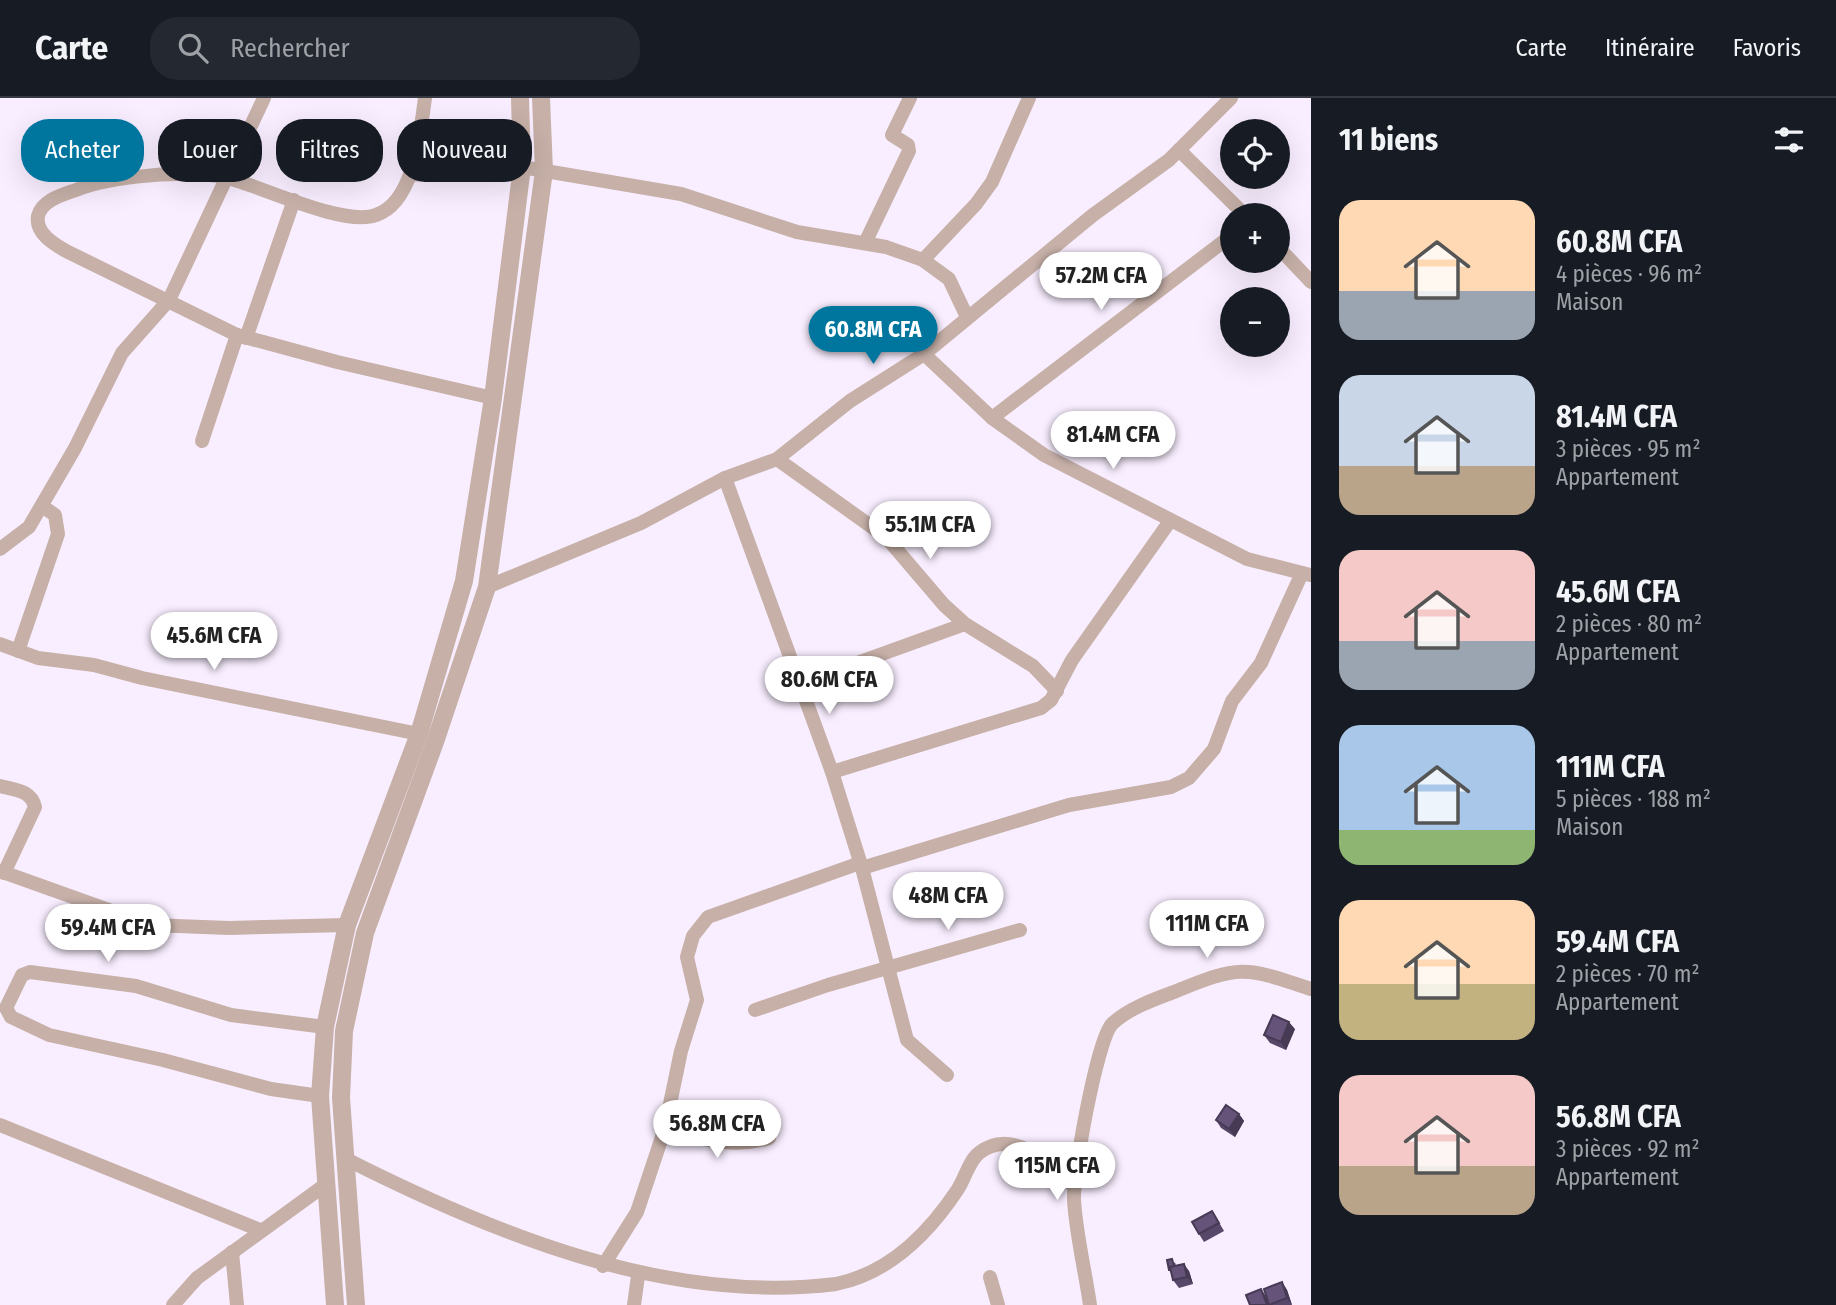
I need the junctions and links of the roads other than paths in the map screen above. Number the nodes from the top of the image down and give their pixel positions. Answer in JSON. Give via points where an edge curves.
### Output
{"nodes":[{"id":1,"x":264,"y":98,"type":"edge"},
{"id":2,"x":425,"y":98,"type":"edge"},
{"id":3,"x":520,"y":98,"type":"edge"},
{"id":4,"x":541,"y":98,"type":"edge"},
{"id":5,"x":910,"y":98,"type":"edge"},
{"id":6,"x":1029,"y":98,"type":"edge"},
{"id":7,"x":1231,"y":98,"type":"edge"},
{"id":8,"x":254,"y":119,"type":"edge"},
{"id":9,"x":422,"y":119,"type":"edge"},
{"id":10,"x":521,"y":119,"type":"edge"},
{"id":11,"x":1179,"y":150,"type":"junction"},
{"id":12,"x":532,"y":169,"type":"edge"},
{"id":13,"x":544,"y":171,"type":"junction"},
{"id":14,"x":158,"y":178,"type":"edge"},
{"id":15,"x":224,"y":182,"type":"edge"},
{"id":16,"x":241,"y":182,"type":"edge"},
{"id":17,"x":406,"y":182,"type":"edge"},
{"id":18,"x":520,"y":182,"type":"edge"},
{"id":19,"x":294,"y":200,"type":"junction"},
{"id":20,"x":1233,"y":203,"type":"edge"},
{"id":21,"x":865,"y":243,"type":"junction"},
{"id":22,"x":1220,"y":244,"type":"edge"},
{"id":23,"x":1290,"y":259,"type":"edge"},
{"id":24,"x":923,"y":260,"type":"junction"},
{"id":25,"x":1311,"y":281,"type":"edge"},
{"id":26,"x":169,"y":300,"type":"junction"},
{"id":27,"x":967,"y":317,"type":"junction"},
{"id":28,"x":242,"y":337,"type":"junction"},
{"id":29,"x":924,"y":354,"type":"junction"},
{"id":30,"x":493,"y":398,"type":"junction"},
{"id":31,"x":992,"y":418,"type":"junction"},
{"id":32,"x":202,"y":441,"type":"dead end"},
{"id":33,"x":777,"y":459,"type":"junction"},
{"id":34,"x":725,"y":478,"type":"junction"},
{"id":35,"x":41,"y":506,"type":"junction"},
{"id":36,"x":1170,"y":520,"type":"junction"},
{"id":37,"x":0,"y":549,"type":"edge"},
{"id":38,"x":1306,"y":574,"type":"edge"},
{"id":39,"x":487,"y":587,"type":"junction"},
{"id":40,"x":965,"y":624,"type":"junction"},
{"id":41,"x":0,"y":645,"type":"edge"},
{"id":42,"x":18,"y":651,"type":"junction"},
{"id":43,"x":799,"y":684,"type":"junction"},
{"id":44,"x":1057,"y":691,"type":"junction"},
{"id":45,"x":419,"y":734,"type":"junction"},
{"id":46,"x":832,"y":772,"type":"junction"},
{"id":47,"x":0,"y":786,"type":"edge"},
{"id":48,"x":861,"y":866,"type":"junction"},
{"id":49,"x":2,"y":872,"type":"edge"},
{"id":50,"x":347,"y":925,"type":"junction"},
{"id":51,"x":1020,"y":930,"type":"dead end"},
{"id":52,"x":886,"y":968,"type":"junction"},
{"id":53,"x":1311,"y":989,"type":"edge"},
{"id":54,"x":755,"y":1010,"type":"dead end"},
{"id":55,"x":325,"y":1027,"type":"junction"},
{"id":56,"x":947,"y":1075,"type":"dead end"},
{"id":57,"x":320,"y":1096,"type":"junction"},
{"id":58,"x":0,"y":1125,"type":"edge"},
{"id":59,"x":666,"y":1128,"type":"junction"},
{"id":60,"x":769,"y":1138,"type":"dead end"},
{"id":61,"x":344,"y":1158,"type":"junction"},
{"id":62,"x":325,"y":1185,"type":"junction"},
{"id":63,"x":1074,"y":1186,"type":"junction"},
{"id":64,"x":260,"y":1230,"type":"junction"},
{"id":65,"x":232,"y":1252,"type":"junction"},
{"id":66,"x":603,"y":1266,"type":"junction"},
{"id":67,"x":638,"y":1276,"type":"junction"},
{"id":68,"x":990,"y":1277,"type":"dead end"},
{"id":69,"x":173,"y":1305,"type":"edge"},
{"id":70,"x":237,"y":1305,"type":"edge"},
{"id":71,"x":335,"y":1305,"type":"edge"},
{"id":72,"x":356,"y":1305,"type":"edge"},
{"id":73,"x":634,"y":1305,"type":"edge"},
{"id":74,"x":998,"y":1305,"type":"edge"},
{"id":75,"x":1090,"y":1305,"type":"edge"}],
"edges":[{"from":1,"to":8,"type":"street"},
{"from":2,"to":9,"type":"street"},
{"from":3,"to":10,"type":"street"},
{"from":4,"to":13,"type":"street"},
{"from":5,"to":21,"type":"street","via":[[892,135],[908,145],[909,151]]},
{"from":6,"to":24,"type":"street","via":[[992,182]]},
{"from":7,"to":11,"type":"street"},
{"from":11,"to":20,"type":"street"},
{"from":11,"to":27,"type":"street"},
{"from":12,"to":13,"type":"street"},
{"from":13,"to":21,"type":"street","via":[[681,194],[797,232]]},
{"from":13,"to":39,"type":"street"},
{"from":14,"to":26,"type":"street","via":[[108,179],[54,199],[39,213],[40,229],[51,243]]},
{"from":15,"to":26,"type":"street"},
{"from":16,"to":19,"type":"street"},
{"from":17,"to":19,"type":"street","via":[[391,207],[362,218]]},
{"from":18,"to":30,"type":"street"},
{"from":19,"to":28,"type":"street"},
{"from":21,"to":24,"type":"street"},
{"from":22,"to":31,"type":"street"},
{"from":23,"to":25,"type":"street"},
{"from":24,"to":27,"type":"street","via":[[949,279]]},
{"from":26,"to":28,"type":"street"},
{"from":26,"to":35,"type":"street","via":[[122,353]]},
{"from":27,"to":29,"type":"street"},
{"from":28,"to":30,"type":"street"},
{"from":28,"to":32,"type":"street"},
{"from":29,"to":31,"type":"street"},
{"from":29,"to":33,"type":"street","via":[[850,401]]},
{"from":30,"to":45,"type":"street","via":[[464,581]]},
{"from":31,"to":36,"type":"street","via":[[1044,455]]},
{"from":33,"to":34,"type":"street"},
{"from":33,"to":40,"type":"street","via":[[887,537]]},
{"from":34,"to":39,"type":"street","via":[[641,523]]},
{"from":34,"to":43,"type":"street"},
{"from":35,"to":37,"type":"street","via":[[21,535]]},
{"from":35,"to":42,"type":"street","via":[[55,515],[58,534]]},
{"from":36,"to":38,"type":"street","via":[[1247,559]]},
{"from":36,"to":44,"type":"street","via":[[1072,660]]},
{"from":38,"to":48,"type":"street","via":[[1261,663],[1233,701],[1214,749],[1189,778],[1171,787],[1069,805]]},
{"from":39,"to":61,"type":"street","via":[[365,933],[344,1031]]},
{"from":40,"to":43,"type":"street"},
{"from":40,"to":44,"type":"street","via":[[1033,666]]},
{"from":41,"to":42,"type":"street"},
{"from":42,"to":45,"type":"street"},
{"from":43,"to":46,"type":"street"},
{"from":44,"to":46,"type":"street","via":[[1041,708]]},
{"from":45,"to":50,"type":"street"},
{"from":46,"to":48,"type":"street"},
{"from":47,"to":49,"type":"street","via":[[26,792],[35,807]]},
{"from":48,"to":52,"type":"street"},
{"from":48,"to":59,"type":"street","via":[[708,917],[700,925],[687,957],[696,1008],[681,1051]]},
{"from":49,"to":50,"type":"street","via":[[152,925]]},
{"from":50,"to":55,"type":"street"},
{"from":51,"to":52,"type":"street"},
{"from":52,"to":54,"type":"street"},
{"from":52,"to":56,"type":"street","via":[[907,1040]]},
{"from":53,"to":63,"type":"street","via":[[1262,973],[1232,971],[1151,1001],[1113,1023],[1105,1035],[1093,1081]]},
{"from":55,"to":57,"type":"street"},
{"from":55,"to":57,"type":"street","via":[[231,1016],[136,986],[30,972],[22,975],[6,1008],[11,1017],[49,1035],[271,1089]]},
{"from":57,"to":62,"type":"street"},
{"from":58,"to":64,"type":"street"},
{"from":59,"to":60,"type":"street","via":[[711,1142],[747,1144]]},
{"from":59,"to":66,"type":"street","via":[[637,1212]]},
{"from":61,"to":66,"type":"street","via":[[486,1228]]},
{"from":61,"to":72,"type":"street"},
{"from":62,"to":64,"type":"street"},
{"from":62,"to":71,"type":"street"},
{"from":63,"to":67,"type":"street","via":[[1039,1154],[1005,1144],[979,1152],[937,1219],[902,1254],[861,1279],[755,1292],[711,1290]]},
{"from":63,"to":75,"type":"street"},
{"from":64,"to":65,"type":"street"},
{"from":65,"to":69,"type":"street","via":[[197,1278]]},
{"from":65,"to":70,"type":"street"},
{"from":66,"to":67,"type":"street"},
{"from":67,"to":73,"type":"street"},
{"from":68,"to":74,"type":"street"}]}
